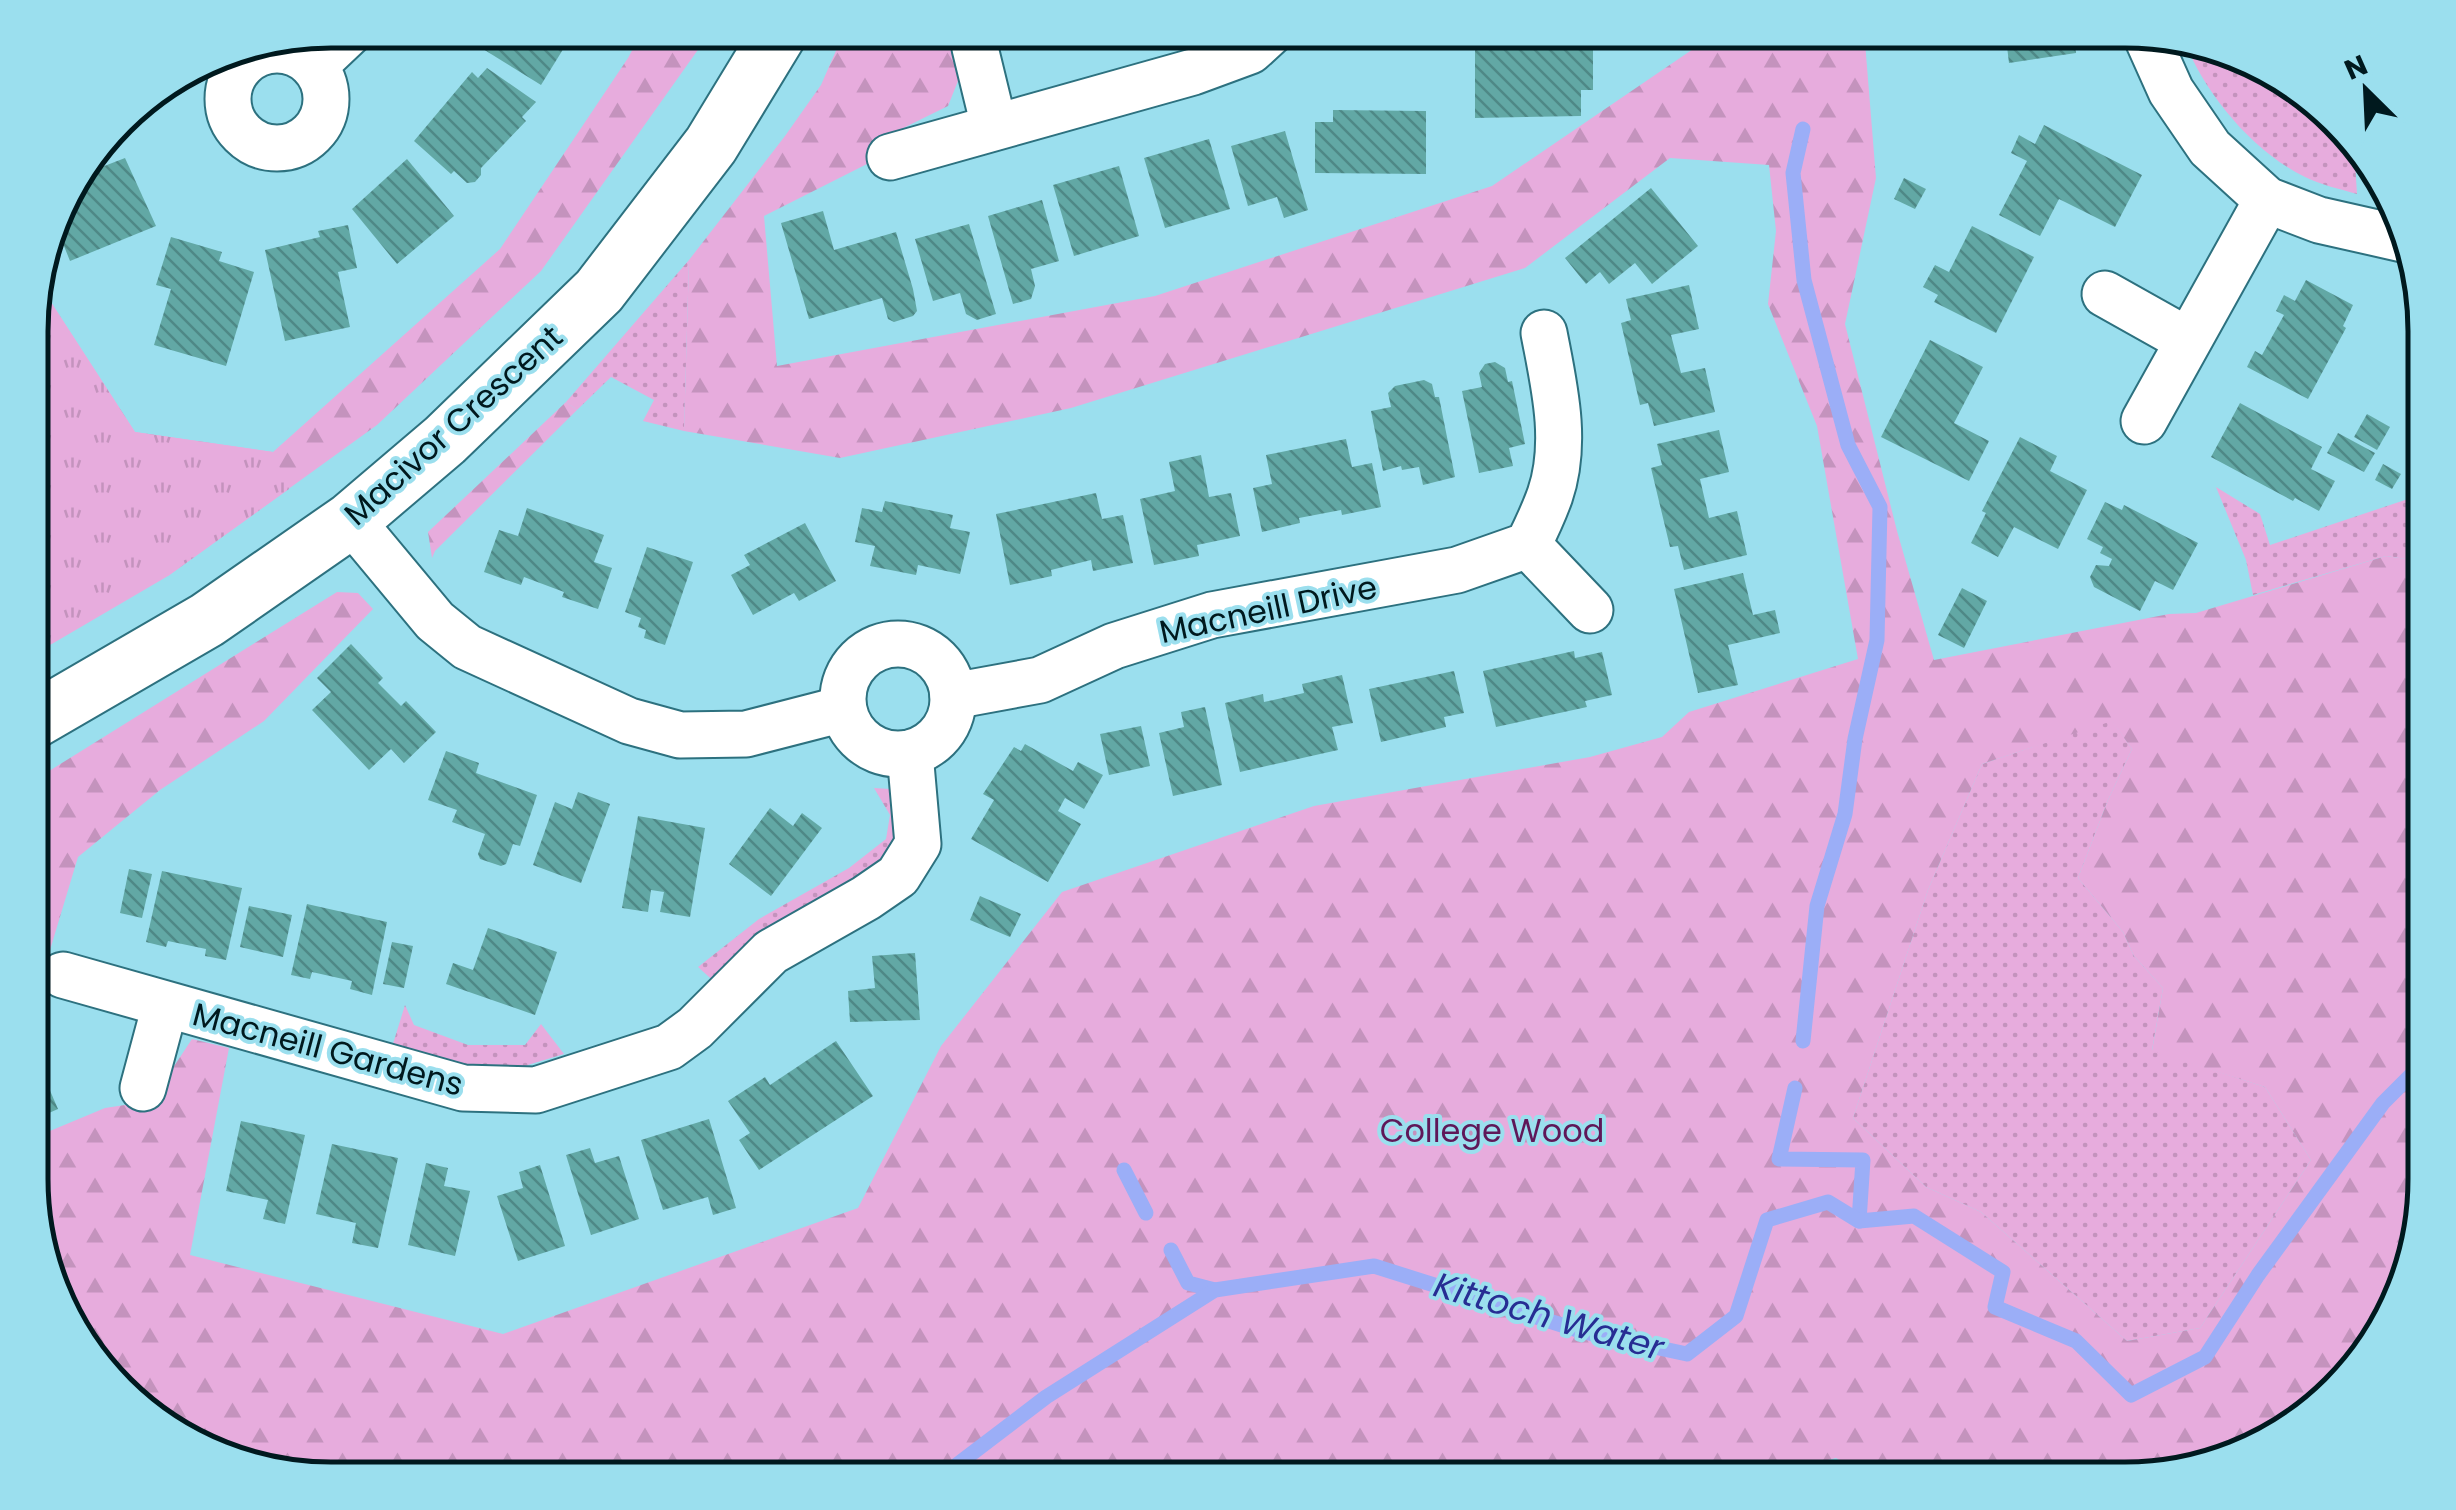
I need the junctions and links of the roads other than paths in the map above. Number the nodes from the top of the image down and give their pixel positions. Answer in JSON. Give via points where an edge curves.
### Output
{"nodes":[{"id":1,"x":334,"y":47,"type":"edge"},
{"id":2,"x":772,"y":47,"type":"edge"},
{"id":3,"x":1253,"y":47,"type":"edge"},
{"id":4,"x":975,"y":48,"type":"dead end"},
{"id":5,"x":2153,"y":49,"type":"edge"},
{"id":6,"x":314,"y":66,"type":"dead end"},
{"id":7,"x":994,"y":126,"type":"junction"},
{"id":8,"x":890,"y":158,"type":"dead end"},
{"id":9,"x":2267,"y":200,"type":"junction"},
{"id":10,"x":2392,"y":235,"type":"edge"},
{"id":11,"x":2105,"y":294,"type":"dead end"},
{"id":12,"x":1544,"y":332,"type":"dead end"},
{"id":13,"x":2187,"y":340,"type":"junction"},
{"id":14,"x":2144,"y":421,"type":"dead end"},
{"id":15,"x":350,"y":520,"type":"junction"},
{"id":16,"x":1528,"y":546,"type":"junction"},
{"id":17,"x":1590,"y":610,"type":"dead end"},
{"id":18,"x":953,"y":696,"type":"junction"},
{"id":19,"x":843,"y":710,"type":"junction"},
{"id":20,"x":47,"y":712,"type":"edge"},
{"id":21,"x":910,"y":753,"type":"junction"},
{"id":22,"x":62,"y":975,"type":"dead end"},
{"id":23,"x":165,"y":1006,"type":"junction"},
{"id":24,"x":143,"y":1088,"type":"dead end"}],
"edges":[{"from":1,"to":6,"type":"street"},
{"from":2,"to":15,"type":"street","name":"Macivor Crescent","via":[[711,145],[598,292],[445,440]]},
{"from":3,"to":7,"type":"street","via":[[1193,72]]},
{"from":4,"to":7,"type":"street"},
{"from":5,"to":9,"type":"street","via":[[2210,148]]},
{"from":7,"to":8,"type":"street"},
{"from":9,"to":10,"type":"street","via":[[2319,220]]},
{"from":9,"to":13,"type":"street"},
{"from":11,"to":13,"type":"street"},
{"from":12,"to":16,"type":"street","via":[[1558,444],[1552,492]]},
{"from":13,"to":14,"type":"street"},
{"from":15,"to":19,"type":"street","via":[[436,621],[467,647],[629,720],[680,734],[746,734]]},
{"from":15,"to":20,"type":"street","name":"Macivor Crescent","via":[[207,620]]},
{"from":16,"to":17,"type":"street"},
{"from":16,"to":18,"type":"street","name":"Macneill Drive","via":[[1457,570],[1212,616],[1114,646],[1040,680]]},
{"from":18,"to":19,"type":"street","via":[[946,672],[928,652],[904,644],[878,646],[857,661],[844,684]]},
{"from":18,"to":21,"type":"street","via":[[942,732]]},
{"from":19,"to":21,"type":"street","via":[[867,745],[888,754]]},
{"from":21,"to":23,"type":"street","name":"Macneill Gardens","via":[[918,844],[898,876],[770,952],[669,1047],[536,1090],[464,1088]]},
{"from":22,"to":23,"type":"street","name":"Macneill Gardens"},
{"from":23,"to":24,"type":"street","name":"Macneill Gardens"}]}
